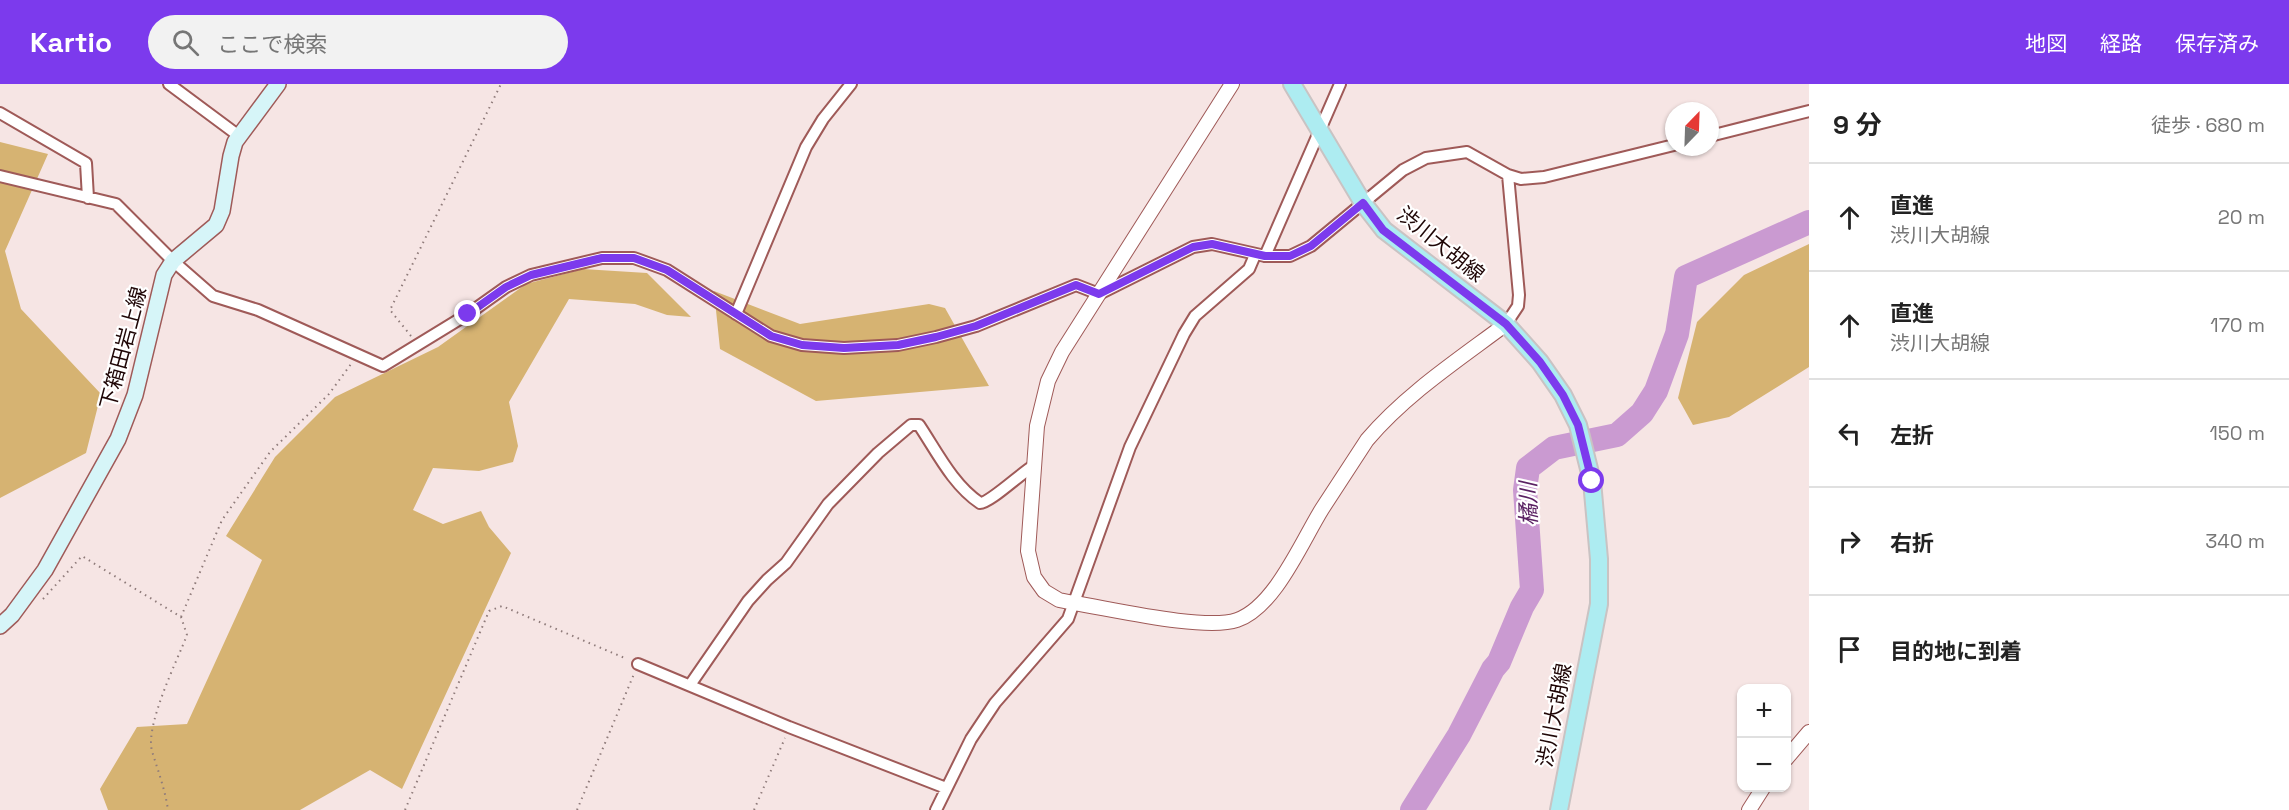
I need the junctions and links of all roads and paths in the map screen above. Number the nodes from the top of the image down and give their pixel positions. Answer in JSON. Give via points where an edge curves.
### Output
{"nodes":[{"id":1,"x":169,"y":84,"type":"edge"},
{"id":2,"x":278,"y":84,"type":"edge"},
{"id":3,"x":501,"y":84,"type":"edge"},
{"id":4,"x":851,"y":84,"type":"edge"},
{"id":5,"x":1232,"y":84,"type":"edge"},
{"id":6,"x":1292,"y":84,"type":"edge"},
{"id":7,"x":1340,"y":84,"type":"edge"},
{"id":8,"x":1809,"y":111,"type":"edge"},
{"id":9,"x":0,"y":114,"type":"edge"},
{"id":10,"x":1320,"y":132,"type":"junction"},
{"id":11,"x":1719,"y":134,"type":"edge"},
{"id":12,"x":240,"y":136,"type":"junction"},
{"id":13,"x":1665,"y":147,"type":"edge"},
{"id":14,"x":1508,"y":175,"type":"junction"},
{"id":15,"x":0,"y":176,"type":"edge"},
{"id":16,"x":88,"y":198,"type":"junction"},
{"id":17,"x":1363,"y":203,"type":"junction"},
{"id":18,"x":1260,"y":255,"type":"junction"},
{"id":19,"x":172,"y":261,"type":"junction"},
{"id":20,"x":1099,"y":294,"type":"junction"},
{"id":21,"x":736,"y":314,"type":"junction"},
{"id":22,"x":1506,"y":324,"type":"junction"},
{"id":23,"x":418,"y":344,"type":"junction"},
{"id":24,"x":357,"y":356,"type":"junction"},
{"id":25,"x":1035,"y":465,"type":"junction"},
{"id":26,"x":1074,"y":603,"type":"junction"},
{"id":27,"x":39,"y":604,"type":"dead end"},
{"id":28,"x":181,"y":617,"type":"junction"},
{"id":29,"x":0,"y":626,"type":"edge"},
{"id":30,"x":638,"y":664,"type":"junction"},
{"id":31,"x":690,"y":685,"type":"junction"},
{"id":32,"x":789,"y":727,"type":"junction"},
{"id":33,"x":1809,"y":732,"type":"edge"},
{"id":34,"x":1791,"y":753,"type":"edge"},
{"id":35,"x":946,"y":788,"type":"junction"},
{"id":36,"x":1760,"y":792,"type":"edge"},
{"id":37,"x":168,"y":810,"type":"edge"},
{"id":38,"x":405,"y":810,"type":"edge"},
{"id":39,"x":577,"y":810,"type":"edge"},
{"id":40,"x":754,"y":810,"type":"edge"},
{"id":41,"x":936,"y":810,"type":"edge"},
{"id":42,"x":1559,"y":810,"type":"edge"},
{"id":43,"x":1749,"y":810,"type":"edge"}],
"edges":[{"from":1,"to":12,"type":"street"},
{"from":2,"to":12,"type":"main road","name":"下箱田岩上線"},
{"from":3,"to":23,"type":"path","via":[[390,310]]},
{"from":4,"to":21,"type":"street","via":[[823,118],[806,147]]},
{"from":5,"to":20,"type":"street"},
{"from":6,"to":10,"type":"main road","name":"渋川大胡線"},
{"from":7,"to":10,"type":"street"},
{"from":8,"to":11,"type":"street"},
{"from":9,"to":16,"type":"street","via":[[86,163]]},
{"from":10,"to":17,"type":"main road","name":"渋川大胡線"},
{"from":10,"to":18,"type":"street"},
{"from":12,"to":19,"type":"main road","name":"下箱田岩上線","via":[[231,156],[222,212],[216,225]]},
{"from":13,"to":14,"type":"street","via":[[1544,177],[1521,179]]},
{"from":14,"to":17,"type":"street","via":[[1467,152],[1426,158],[1403,170]]},
{"from":14,"to":22,"type":"street","via":[[1520,295]]},
{"from":15,"to":16,"type":"street"},
{"from":16,"to":19,"type":"street","via":[[116,204]]},
{"from":17,"to":18,"type":"street","via":[[1311,246],[1290,256]]},
{"from":17,"to":22,"type":"main road","name":"渋川大胡線","via":[[1383,230]]},
{"from":18,"to":20,"type":"street","via":[[1212,244],[1193,247]]},
{"from":18,"to":26,"type":"street","via":[[1195,316],[1184,334],[1130,447]]},
{"from":19,"to":24,"type":"street","via":[[213,296],[258,310]]},
{"from":19,"to":29,"type":"main road","name":"下箱田岩上線","via":[[164,275],[135,395],[118,439],[45,570]]},
{"from":20,"to":21,"type":"street","via":[[1076,285],[946,335],[898,345],[844,348],[802,345],[771,336]]},
{"from":20,"to":25,"type":"street","via":[[1048,381],[1037,426]]},
{"from":21,"to":23,"type":"street","via":[[667,270],[634,258],[602,258],[531,275]]},
{"from":22,"to":26,"type":"street","via":[[1385,418],[1360,450],[1276,586],[1252,612],[1218,623]]},
{"from":22,"to":42,"type":"main road","name":"渋川大胡線","via":[[1558,386],[1578,425],[1592,481],[1599,604]]},
{"from":23,"to":24,"type":"street","via":[[383,366]]},
{"from":24,"to":28,"type":"path","via":[[330,394],[270,452],[222,520]]},
{"from":25,"to":26,"type":"street","via":[[1028,551],[1034,577],[1044,591]]},
{"from":25,"to":31,"type":"street","via":[[988,502],[980,503],[951,474],[919,425],[911,425],[828,504],[786,563],[748,601]]},
{"from":26,"to":35,"type":"street","via":[[1068,619],[970,738]]},
{"from":27,"to":28,"type":"path","via":[[82,556]]},
{"from":28,"to":37,"type":"path","via":[[187,635],[154,718],[151,750]]},
{"from":30,"to":31,"type":"street"},
{"from":30,"to":38,"type":"path","via":[[502,606],[495,607],[489,611]]},
{"from":30,"to":39,"type":"path"},
{"from":31,"to":32,"type":"street"},
{"from":32,"to":35,"type":"street"},
{"from":32,"to":40,"type":"path"},
{"from":33,"to":34,"type":"street"},
{"from":35,"to":41,"type":"street"},
{"from":36,"to":43,"type":"street"}]}
